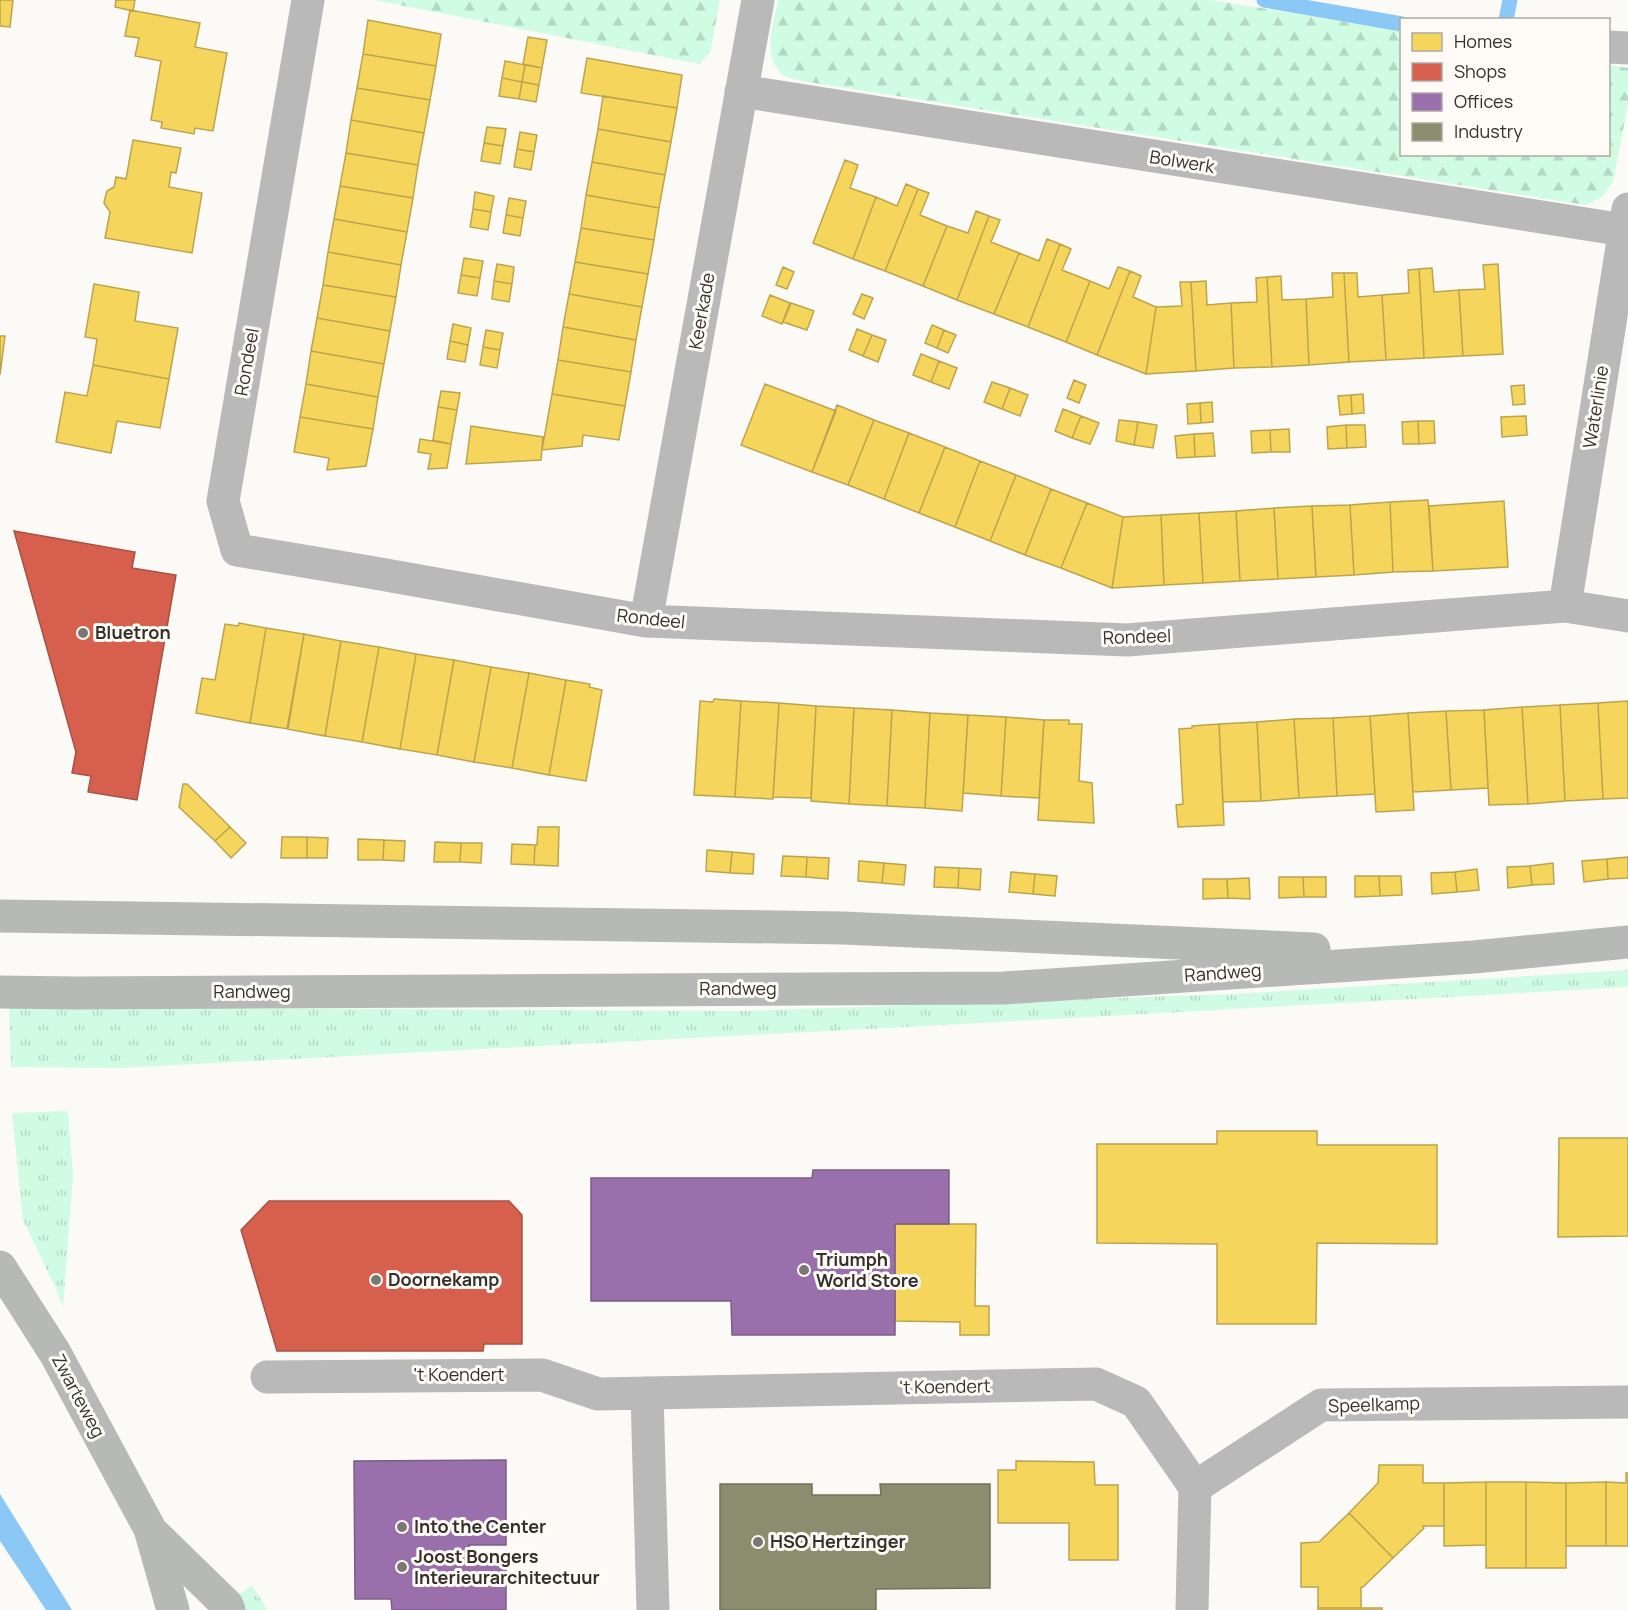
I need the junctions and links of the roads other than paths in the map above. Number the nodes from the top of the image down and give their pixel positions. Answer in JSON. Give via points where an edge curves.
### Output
{"nodes":[{"id":1,"x":308,"y":0,"type":"edge"},
{"id":2,"x":758,"y":0,"type":"edge"},
{"id":3,"x":1610,"y":47,"type":"edge"},
{"id":4,"x":1628,"y":48,"type":"edge"},
{"id":5,"x":741,"y":91,"type":"junction"},
{"id":6,"x":1626,"y":219,"type":"edge"},
{"id":7,"x":1565,"y":606,"type":"junction"},
{"id":8,"x":1628,"y":616,"type":"edge"},
{"id":9,"x":646,"y":621,"type":"junction"},
{"id":10,"x":0,"y":916,"type":"edge"},
{"id":11,"x":1628,"y":942,"type":"edge"},
{"id":12,"x":1474,"y":957,"type":"junction"},
{"id":13,"x":0,"y":992,"type":"edge"},
{"id":14,"x":0,"y":1267,"type":"edge"},
{"id":15,"x":267,"y":1377,"type":"dead end"},
{"id":16,"x":647,"y":1393,"type":"junction"},
{"id":17,"x":1628,"y":1402,"type":"edge"},
{"id":18,"x":1195,"y":1487,"type":"junction"},
{"id":19,"x":150,"y":1529,"type":"junction"},
{"id":20,"x":173,"y":1610,"type":"edge"},
{"id":21,"x":229,"y":1610,"type":"edge"},
{"id":22,"x":653,"y":1610,"type":"edge"},
{"id":23,"x":1192,"y":1610,"type":"edge"}],
"edges":[{"from":1,"to":9,"type":"street","name":"Rondeel","via":[[223,501],[237,550]]},
{"from":2,"to":5,"type":"street","name":"Keerkade"},
{"from":3,"to":4,"type":"street"},
{"from":5,"to":6,"type":"street","name":"Bolwerk"},
{"from":5,"to":9,"type":"street","name":"Keerkade"},
{"from":6,"to":7,"type":"street","name":"Waterlinie"},
{"from":7,"to":8,"type":"street","name":"Rondeel"},
{"from":7,"to":9,"type":"street","name":"Rondeel","via":[[1127,640]]},
{"from":10,"to":12,"type":"main road","name":"Randweg","via":[[843,928]]},
{"from":11,"to":12,"type":"main road","name":"Randweg"},
{"from":12,"to":13,"type":"main road","name":"Randweg","via":[[1004,988]]},
{"from":14,"to":19,"type":"main road","name":"Zwarteweg","via":[[55,1353]]},
{"from":15,"to":16,"type":"street","name":"'t Koendert","via":[[542,1375],[598,1394]]},
{"from":16,"to":18,"type":"street","name":"'t Koendert","via":[[1096,1384],[1136,1402]]},
{"from":16,"to":22,"type":"street"},
{"from":17,"to":18,"type":"street","name":"Speelkamp","via":[[1321,1405]]},
{"from":18,"to":23,"type":"street"},
{"from":19,"to":20,"type":"main road","name":"Zwarteweg"},
{"from":19,"to":21,"type":"main road","name":"Zwarteweg"}]}
